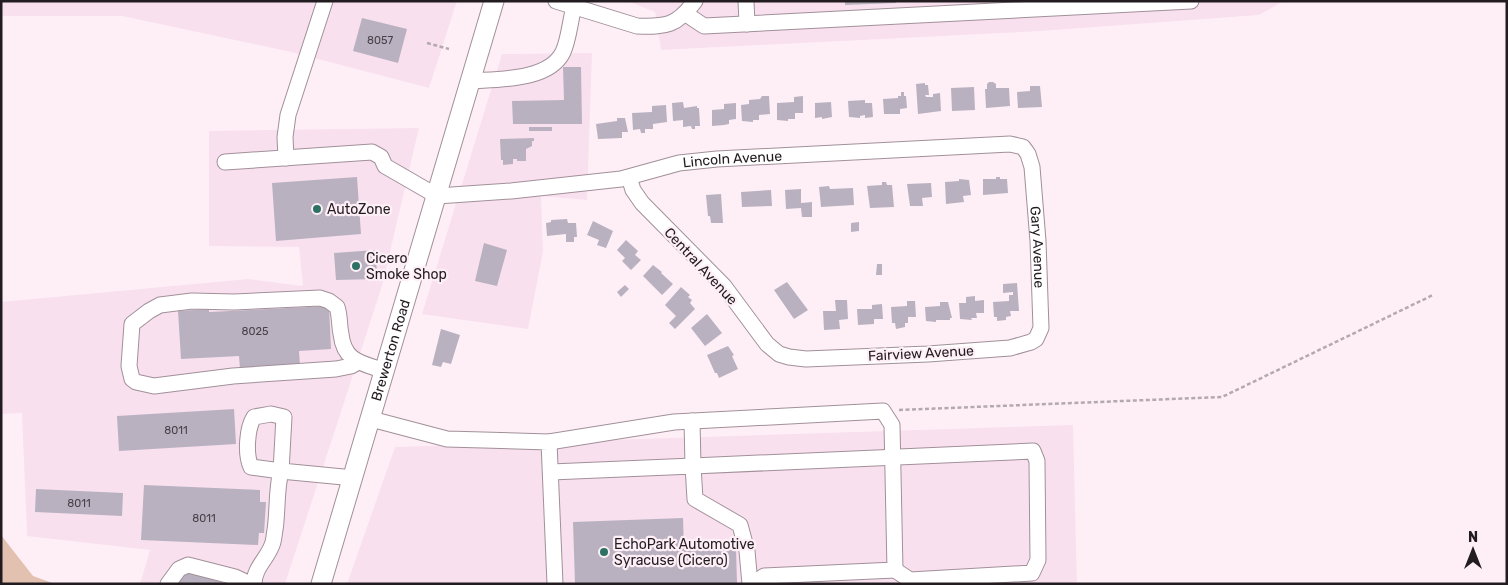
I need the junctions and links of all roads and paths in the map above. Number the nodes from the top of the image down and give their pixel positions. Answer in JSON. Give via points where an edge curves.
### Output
{"nodes":[{"id":1,"x":325,"y":1,"type":"edge"},
{"id":2,"x":494,"y":1,"type":"edge"},
{"id":3,"x":556,"y":1,"type":"edge"},
{"id":4,"x":695,"y":1,"type":"edge"},
{"id":5,"x":746,"y":1,"type":"edge"},
{"id":6,"x":1191,"y":1,"type":"edge"},
{"id":7,"x":574,"y":7,"type":"junction"},
{"id":8,"x":686,"y":14,"type":"junction"},
{"id":9,"x":747,"y":24,"type":"junction"},
{"id":10,"x":427,"y":43,"type":"dead end"},
{"id":11,"x":449,"y":49,"type":"dead end"},
{"id":12,"x":471,"y":81,"type":"junction"},
{"id":13,"x":1028,"y":154,"type":"joint"},
{"id":14,"x":286,"y":158,"type":"junction"},
{"id":15,"x":225,"y":162,"type":"dead end"},
{"id":16,"x":629,"y":177,"type":"junction"},
{"id":17,"x":437,"y":196,"type":"junction"},
{"id":18,"x":1433,"y":294,"type":"dead end"},
{"id":19,"x":1035,"y":340,"type":"joint"},
{"id":20,"x":806,"y":359,"type":"joint"},
{"id":21,"x":358,"y":362,"type":"junction"},
{"id":22,"x":385,"y":370,"type":"junction"},
{"id":23,"x":883,"y":411,"type":"junction"},
{"id":24,"x":371,"y":420,"type":"junction"},
{"id":25,"x":692,"y":421,"type":"junction"},
{"id":26,"x":549,"y":442,"type":"junction"},
{"id":27,"x":892,"y":457,"type":"junction"},
{"id":28,"x":693,"y":466,"type":"junction"},
{"id":29,"x":551,"y":472,"type":"junction"},
{"id":30,"x":354,"y":478,"type":"junction"},
{"id":31,"x":895,"y":570,"type":"junction"},
{"id":32,"x":168,"y":584,"type":"edge"},
{"id":33,"x":250,"y":584,"type":"edge"},
{"id":34,"x":254,"y":584,"type":"edge"},
{"id":35,"x":321,"y":584,"type":"edge"},
{"id":36,"x":555,"y":584,"type":"edge"},
{"id":37,"x":752,"y":584,"type":"edge"}],
"edges":[{"from":1,"to":14,"type":"street","via":[[288,116]]},
{"from":2,"to":12,"type":"main road","name":"Brewerton Road"},
{"from":3,"to":7,"type":"street"},
{"from":4,"to":8,"type":"street"},
{"from":5,"to":9,"type":"street"},
{"from":6,"to":9,"type":"street"},
{"from":7,"to":8,"type":"street","via":[[637,26],[664,26]]},
{"from":7,"to":12,"type":"street","via":[[563,51],[548,68],[522,76]]},
{"from":8,"to":9,"type":"street","via":[[704,26]]},
{"from":10,"to":11,"type":"path"},
{"from":12,"to":17,"type":"main road","name":"Brewerton Road"},
{"from":13,"to":16,"type":"street","name":"Lincoln Avenue","via":[[1023,147],[1010,144],[717,159],[679,163]]},
{"from":13,"to":19,"type":"street","name":"Gary Avenue","via":[[1032,166],[1038,241],[1041,328]]},
{"from":14,"to":15,"type":"street"},
{"from":14,"to":17,"type":"street","via":[[372,152],[381,157],[385,166]]},
{"from":16,"to":17,"type":"street","name":"Lincoln Avenue"},
{"from":16,"to":20,"type":"street","name":"Central Avenue","via":[[642,203],[724,286],[767,344],[779,354]]},
{"from":17,"to":22,"type":"main road","name":"Brewerton Road"},
{"from":18,"to":23,"type":"path","via":[[1222,397]]},
{"from":19,"to":20,"type":"street","name":"Fairview Avenue","via":[[1010,348]]},
{"from":21,"to":21,"type":"street","via":[[348,356],[344,348],[337,307],[320,298],[192,301],[160,305],[132,324],[129,366],[132,379],[154,386],[233,376],[336,369]]},
{"from":21,"to":22,"type":"street"},
{"from":22,"to":24,"type":"main road","name":"Brewerton Road"},
{"from":23,"to":25,"type":"street"},
{"from":23,"to":27,"type":"street","via":[[892,425]]},
{"from":24,"to":26,"type":"street","via":[[447,439]]},
{"from":24,"to":30,"type":"main road","name":"Brewerton Road"},
{"from":25,"to":26,"type":"street"},
{"from":25,"to":28,"type":"street"},
{"from":26,"to":29,"type":"street"},
{"from":27,"to":28,"type":"street"},
{"from":27,"to":31,"type":"street"},
{"from":27,"to":31,"type":"street","via":[[1034,451],[1037,461],[1038,560],[1032,573],[910,580]]},
{"from":28,"to":29,"type":"street"},
{"from":28,"to":37,"type":"street","via":[[695,498],[740,525]]},
{"from":29,"to":36,"type":"street"},
{"from":30,"to":34,"type":"street","via":[[281,471],[272,545],[259,566]]},
{"from":30,"to":35,"type":"main road","name":"Brewerton Road"},
{"from":31,"to":37,"type":"street","via":[[764,576]]},
{"from":32,"to":33,"type":"street","via":[[179,569],[188,565]]}]}
